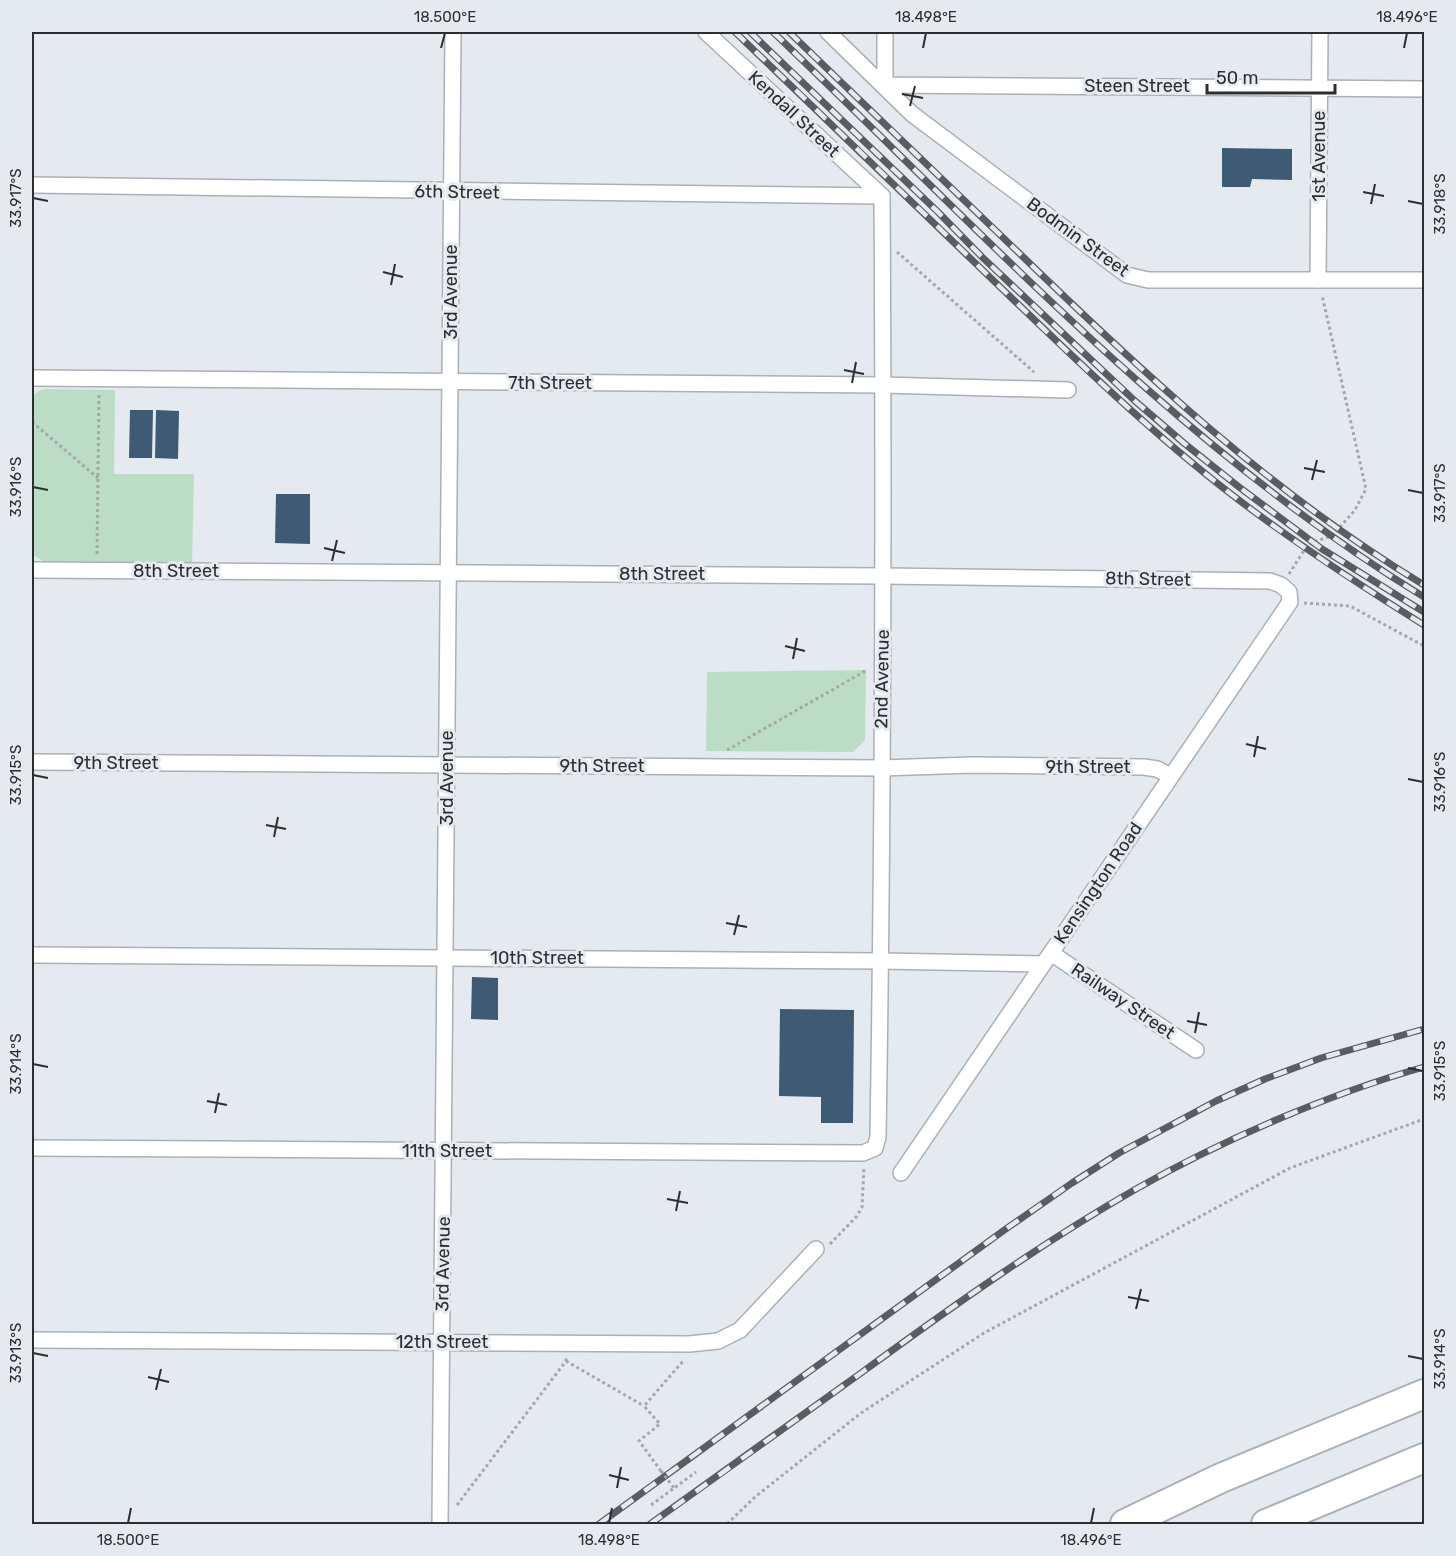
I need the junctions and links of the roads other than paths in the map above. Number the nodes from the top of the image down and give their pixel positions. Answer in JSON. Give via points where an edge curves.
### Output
{"nodes":[{"id":1,"x":453,"y":32,"type":"edge"},
{"id":2,"x":705,"y":32,"type":"edge"},
{"id":3,"x":828,"y":32,"type":"edge"},
{"id":4,"x":885,"y":32,"type":"edge"},
{"id":5,"x":1320,"y":32,"type":"edge"},
{"id":6,"x":885,"y":86,"type":"junction"},
{"id":7,"x":1319,"y":87,"type":"junction"},
{"id":8,"x":1425,"y":89,"type":"edge"},
{"id":9,"x":32,"y":185,"type":"edge"},
{"id":10,"x":451,"y":192,"type":"junction"},
{"id":11,"x":882,"y":196,"type":"junction"},
{"id":12,"x":1318,"y":279,"type":"junction"},
{"id":13,"x":1425,"y":280,"type":"edge"},
{"id":14,"x":32,"y":378,"type":"edge"},
{"id":15,"x":450,"y":382,"type":"junction"},
{"id":16,"x":883,"y":386,"type":"junction"},
{"id":17,"x":1061,"y":390,"type":"road end"},
{"id":18,"x":32,"y":570,"type":"edge"},
{"id":19,"x":449,"y":573,"type":"junction"},
{"id":20,"x":883,"y":576,"type":"junction"},
{"id":21,"x":1287,"y":593,"type":"joint"},
{"id":22,"x":32,"y":762,"type":"edge"},
{"id":23,"x":447,"y":765,"type":"junction"},
{"id":24,"x":881,"y":768,"type":"junction"},
{"id":25,"x":1171,"y":776,"type":"junction"},
{"id":26,"x":32,"y":955,"type":"edge"},
{"id":27,"x":446,"y":958,"type":"junction"},
{"id":28,"x":1047,"y":958,"type":"junction"},
{"id":29,"x":881,"y":961,"type":"junction"},
{"id":30,"x":1196,"y":1050,"type":"dead end"},
{"id":31,"x":32,"y":1148,"type":"edge"},
{"id":32,"x":444,"y":1151,"type":"junction"},
{"id":33,"x":864,"y":1159,"type":"joint"},
{"id":34,"x":901,"y":1173,"type":"dead end"},
{"id":35,"x":820,"y":1250,"type":"road end"},
{"id":36,"x":32,"y":1340,"type":"edge"},
{"id":37,"x":443,"y":1342,"type":"junction"},
{"id":38,"x":1425,"y":1394,"type":"edge"},
{"id":39,"x":1425,"y":1458,"type":"edge"},
{"id":40,"x":440,"y":1524,"type":"edge"},
{"id":41,"x":1125,"y":1524,"type":"edge"},
{"id":42,"x":1266,"y":1524,"type":"edge"}],
"edges":[{"from":1,"to":10,"type":"street","name":"3rd Avenue"},
{"from":2,"to":11,"type":"street","name":"Kendall Street"},
{"from":3,"to":6,"type":"street","name":"Bodmin Street"},
{"from":4,"to":6,"type":"street"},
{"from":5,"to":7,"type":"street","name":"1st Avenue"},
{"from":6,"to":7,"type":"street","name":"Steen Street"},
{"from":6,"to":12,"type":"street","name":"Bodmin Street","via":[[912,114],[1127,275],[1148,280]]},
{"from":7,"to":8,"type":"street","name":"Steen Street"},
{"from":7,"to":12,"type":"street","name":"1st Avenue"},
{"from":9,"to":10,"type":"street","name":"6th Street"},
{"from":10,"to":11,"type":"street","name":"6th Street"},
{"from":10,"to":15,"type":"street","name":"3rd Avenue"},
{"from":11,"to":16,"type":"street","name":"2nd Avenue"},
{"from":12,"to":13,"type":"street","name":"Bodmin Street"},
{"from":14,"to":15,"type":"street","name":"7th Street"},
{"from":15,"to":16,"type":"street","name":"7th Street"},
{"from":15,"to":19,"type":"street","name":"3rd Avenue"},
{"from":16,"to":17,"type":"street","name":"7th Street"},
{"from":16,"to":20,"type":"street","name":"2nd Avenue"},
{"from":18,"to":19,"type":"street","name":"8th Street"},
{"from":19,"to":20,"type":"street","name":"8th Street"},
{"from":19,"to":23,"type":"street","name":"3rd Avenue"},
{"from":20,"to":21,"type":"street","name":"8th Street","via":[[1270,581]]},
{"from":20,"to":24,"type":"street","name":"2nd Avenue"},
{"from":21,"to":25,"type":"street","name":"Kensington Road"},
{"from":22,"to":23,"type":"street","name":"9th Street"},
{"from":23,"to":24,"type":"street","name":"9th Street"},
{"from":23,"to":27,"type":"street","name":"3rd Avenue"},
{"from":24,"to":25,"type":"street","name":"9th Street","via":[[1144,767]]},
{"from":24,"to":29,"type":"street","name":"2nd Avenue"},
{"from":25,"to":28,"type":"street","name":"Kensington Road"},
{"from":26,"to":27,"type":"street","name":"10th Street"},
{"from":27,"to":29,"type":"street","name":"10th Street"},
{"from":27,"to":32,"type":"street","name":"3rd Avenue"},
{"from":28,"to":29,"type":"street","name":"10th Street"},
{"from":28,"to":30,"type":"street","name":"Railway Street"},
{"from":28,"to":34,"type":"street","name":"Kensington Road"},
{"from":29,"to":33,"type":"street","name":"2nd Avenue","via":[[878,1137]]},
{"from":31,"to":32,"type":"street","name":"11th Street"},
{"from":32,"to":33,"type":"street","name":"11th Street"},
{"from":32,"to":37,"type":"street","name":"3rd Avenue"},
{"from":35,"to":37,"type":"street","name":"12th Street","via":[[740,1330],[718,1341]]},
{"from":36,"to":37,"type":"street","name":"12th Street"},
{"from":37,"to":40,"type":"street","name":"3rd Avenue"},
{"from":38,"to":41,"type":"highway","via":[[1221,1478]]},
{"from":39,"to":42,"type":"highway"}]}
